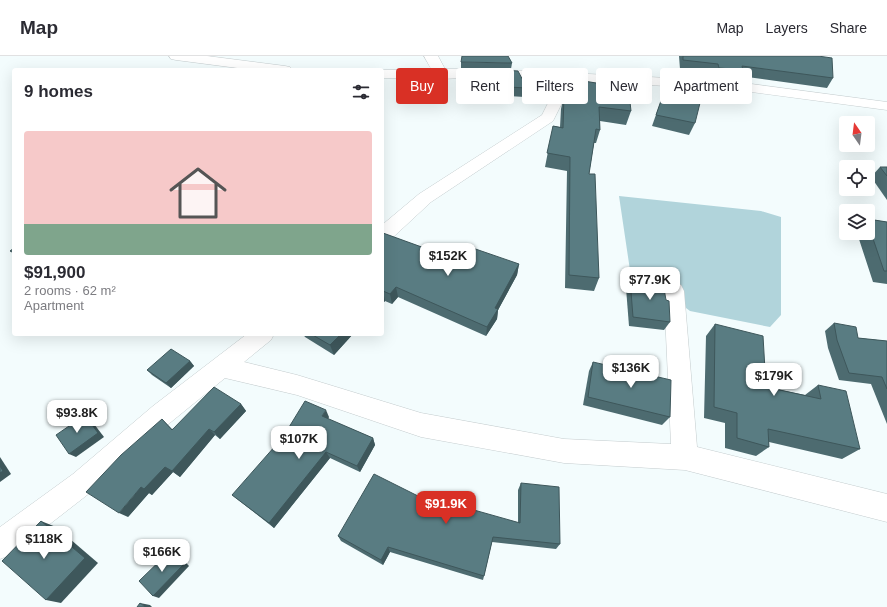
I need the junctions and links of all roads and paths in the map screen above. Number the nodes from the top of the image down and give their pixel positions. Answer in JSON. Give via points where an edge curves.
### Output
{"nodes":[{"id":1,"x":176,"y":56,"type":"edge"},
{"id":2,"x":431,"y":56,"type":"edge"},
{"id":3,"x":269,"y":68,"type":"edge"},
{"id":4,"x":437,"y":68,"type":"edge"},
{"id":5,"x":384,"y":74,"type":"edge"},
{"id":6,"x":396,"y":74,"type":"edge"},
{"id":7,"x":448,"y":75,"type":"edge"},
{"id":8,"x":522,"y":75,"type":"edge"},
{"id":9,"x":588,"y":78,"type":"edge"},
{"id":10,"x":555,"y":104,"type":"edge"},
{"id":11,"x":887,"y":106,"type":"edge"},
{"id":12,"x":384,"y":234,"type":"edge"},
{"id":13,"x":674,"y":291,"type":"dead end"},
{"id":14,"x":260,"y":336,"type":"edge"},
{"id":15,"x":221,"y":367,"type":"junction"},
{"id":16,"x":685,"y":457,"type":"junction"},
{"id":17,"x":887,"y":508,"type":"edge"},
{"id":18,"x":0,"y":545,"type":"edge"}],
"edges":[{"from":1,"to":3,"type":"street"},
{"from":2,"to":4,"type":"street"},
{"from":5,"to":6,"type":"street"},
{"from":7,"to":8,"type":"street"},
{"from":9,"to":11,"type":"street","via":[[729,85]]},
{"from":10,"to":12,"type":"street","via":[[548,118],[425,198]]},
{"from":13,"to":16,"type":"street"},
{"from":14,"to":15,"type":"street"},
{"from":15,"to":16,"type":"street","via":[[297,385],[422,425],[564,451]]},
{"from":15,"to":18,"type":"street","via":[[82,483]]},
{"from":16,"to":17,"type":"street"}]}
